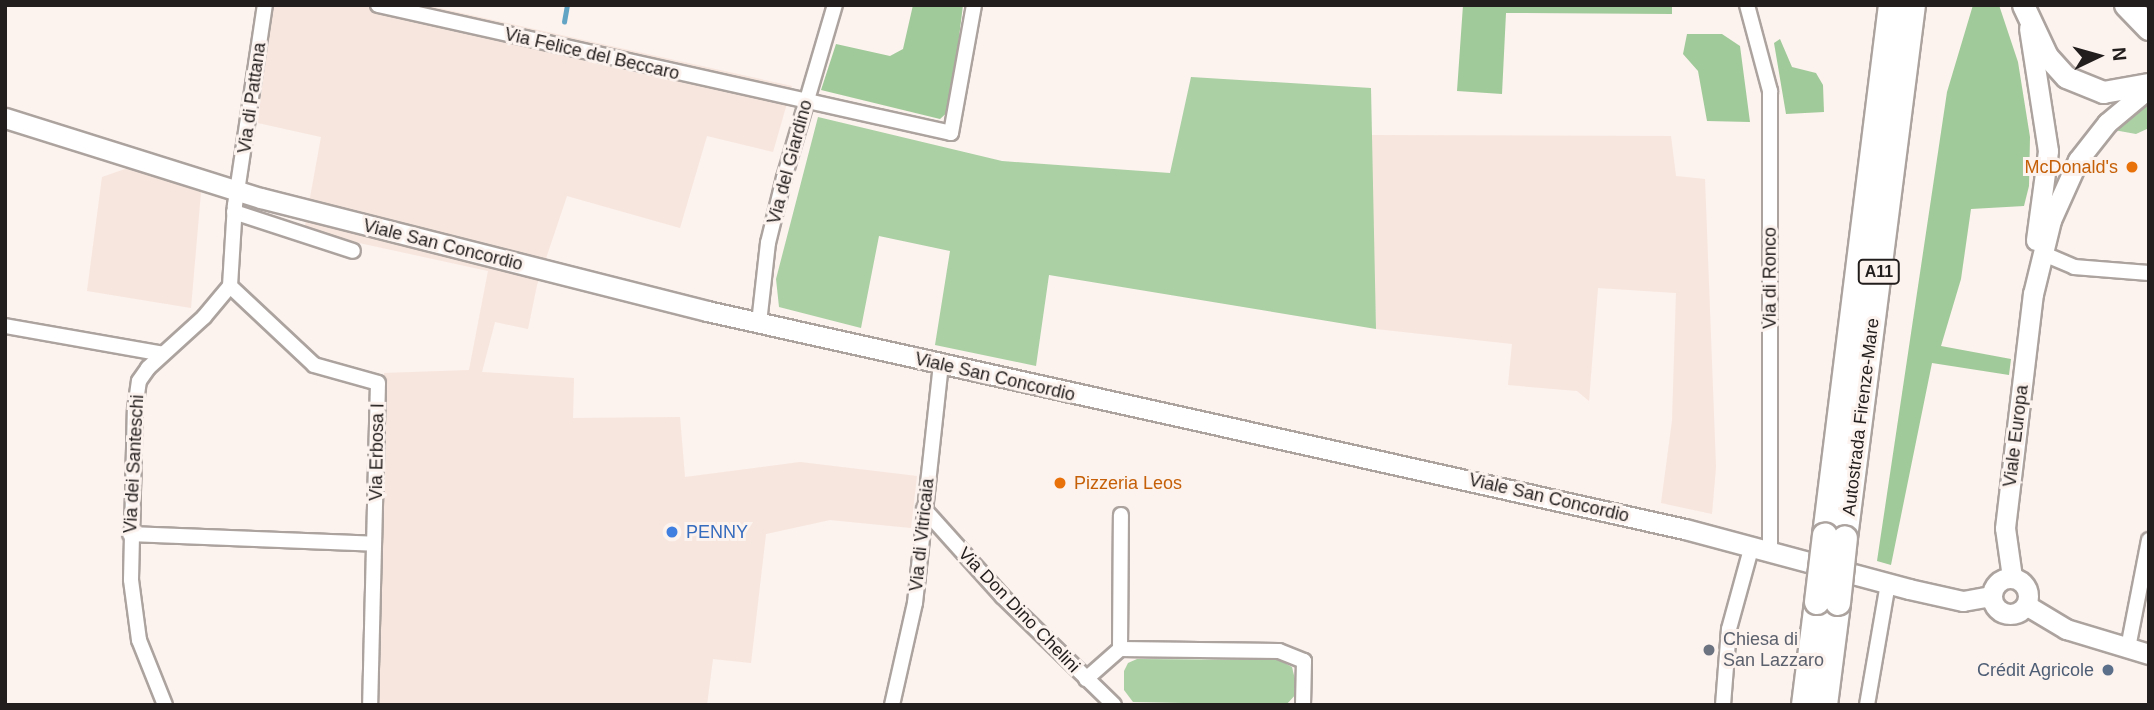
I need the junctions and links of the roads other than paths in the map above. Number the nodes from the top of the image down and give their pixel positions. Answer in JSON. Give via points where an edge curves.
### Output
{"nodes":[{"id":1,"x":265,"y":5,"type":"edge"},
{"id":2,"x":378,"y":5,"type":"edge"},
{"id":3,"x":835,"y":5,"type":"edge"},
{"id":4,"x":974,"y":5,"type":"edge"},
{"id":5,"x":1747,"y":5,"type":"edge"},
{"id":6,"x":1891,"y":5,"type":"edge"},
{"id":7,"x":1913,"y":5,"type":"edge"},
{"id":8,"x":2127,"y":5,"type":"edge"},
{"id":9,"x":2025,"y":14,"type":"edge"},
{"id":10,"x":2149,"y":28,"type":"edge"},
{"id":11,"x":2149,"y":86,"type":"edge"},
{"id":12,"x":806,"y":102,"type":"junction"},
{"id":13,"x":5,"y":118,"type":"edge"},
{"id":14,"x":238,"y":191,"type":"junction"},
{"id":15,"x":234,"y":212,"type":"junction"},
{"id":16,"x":353,"y":251,"type":"dead end"},
{"id":17,"x":2044,"y":254,"type":"junction"},
{"id":18,"x":2149,"y":273,"type":"edge"},
{"id":19,"x":230,"y":286,"type":"junction"},
{"id":20,"x":2033,"y":294,"type":"junction"},
{"id":21,"x":759,"y":323,"type":"junction"},
{"id":22,"x":5,"y":326,"type":"edge"},
{"id":23,"x":163,"y":354,"type":"junction"},
{"id":24,"x":942,"y":364,"type":"junction"},
{"id":25,"x":924,"y":509,"type":"junction"},
{"id":26,"x":1121,"y":515,"type":"dead end"},
{"id":27,"x":130,"y":534,"type":"junction"},
{"id":28,"x":1835,"y":536,"type":"junction"},
{"id":29,"x":2149,"y":540,"type":"edge"},
{"id":30,"x":374,"y":544,"type":"junction"},
{"id":31,"x":1760,"y":551,"type":"junction"},
{"id":32,"x":2012,"y":577,"type":"junction"},
{"id":33,"x":1888,"y":584,"type":"junction"},
{"id":34,"x":1992,"y":596,"type":"junction"},
{"id":35,"x":1827,"y":603,"type":"junction"},
{"id":36,"x":2026,"y":605,"type":"junction"},
{"id":37,"x":2128,"y":648,"type":"junction"},
{"id":38,"x":1120,"y":649,"type":"junction"},
{"id":39,"x":2149,"y":654,"type":"edge"},
{"id":40,"x":1086,"y":679,"type":"junction"},
{"id":41,"x":165,"y":705,"type":"edge"},
{"id":42,"x":370,"y":705,"type":"edge"},
{"id":43,"x":892,"y":705,"type":"edge"},
{"id":44,"x":1114,"y":705,"type":"edge"},
{"id":45,"x":1303,"y":705,"type":"edge"},
{"id":46,"x":1723,"y":705,"type":"edge"},
{"id":47,"x":1804,"y":705,"type":"edge"},
{"id":48,"x":1825,"y":705,"type":"edge"},
{"id":49,"x":1867,"y":705,"type":"edge"}],
"edges":[{"from":1,"to":14,"type":"street","name":"Via di Pattana"},
{"from":2,"to":12,"type":"street","name":"Via Felice del Beccaro"},
{"from":3,"to":12,"type":"street","name":"Via del Giardino"},
{"from":4,"to":12,"type":"street","name":"Via Felice del Beccaro","via":[[951,133]]},
{"from":5,"to":31,"type":"street","name":"Via di Ronco","via":[[1770,91]]},
{"from":6,"to":28,"type":"highway","name":"Autostrada Firenze-Mare","number":"A11"},
{"from":7,"to":28,"type":"highway","name":"Autostrada Firenze-Mare","number":"A11"},
{"from":8,"to":10,"type":"highway"},
{"from":9,"to":11,"type":"main road","name":"Viale Europa","via":[[2055,66],[2077,83],[2114,92]]},
{"from":9,"to":20,"type":"main road","name":"Viale Europa","via":[[2048,151]]},
{"from":11,"to":17,"type":"main road","name":"Viale Europa","via":[[2107,123],[2078,160],[2062,189]]},
{"from":12,"to":21,"type":"street","name":"Via del Giardino","via":[[768,243]]},
{"from":13,"to":14,"type":"main road","name":"Viale San Concordio"},
{"from":14,"to":15,"type":"street"},
{"from":14,"to":21,"type":"main road","name":"Viale San Concordio"},
{"from":15,"to":16,"type":"street"},
{"from":15,"to":19,"type":"street"},
{"from":17,"to":18,"type":"street","via":[[2074,267]]},
{"from":17,"to":20,"type":"main road","name":"Viale Europa"},
{"from":19,"to":23,"type":"street","name":"Via dei Santeschi"},
{"from":19,"to":30,"type":"street","name":"Via Erbosa I","via":[[314,365],[378,383]]},
{"from":20,"to":32,"type":"main road","name":"Viale Europa","via":[[2005,528]]},
{"from":21,"to":24,"type":"main road","name":"Viale San Concordio"},
{"from":22,"to":23,"type":"street"},
{"from":23,"to":27,"type":"street","name":"Via dei Santeschi","via":[[139,382]]},
{"from":24,"to":25,"type":"street","name":"Via di Vitricaia"},
{"from":24,"to":31,"type":"main road","name":"Viale San Concordio","via":[[1579,505]]},
{"from":25,"to":40,"type":"street","name":"Via Don Dino Chelini"},
{"from":25,"to":43,"type":"street","name":"Via di Vitricaia","via":[[915,603]]},
{"from":26,"to":38,"type":"street"},
{"from":27,"to":30,"type":"street"},
{"from":27,"to":41,"type":"street","name":"Via dei Santeschi","via":[[139,639]]},
{"from":28,"to":35,"type":"highway","name":"Autostrada Firenze-Mare","number":"A11","bridge":true},
{"from":29,"to":37,"type":"street"},
{"from":30,"to":42,"type":"street","name":"Via Erbosa I"},
{"from":31,"to":33,"type":"main road","name":"Viale San Concordio"},
{"from":31,"to":46,"type":"street","name":"Via di Ronco","via":[[1731,613]]},
{"from":32,"to":34,"type":"main road","via":[[1996,584]]},
{"from":32,"to":36,"type":"main road","via":[[2027,587]]},
{"from":33,"to":34,"type":"main road","name":"Viale San Concordio","via":[[1963,601]]},
{"from":33,"to":49,"type":"street"},
{"from":34,"to":36,"type":"main road","via":[[1996,607],[2006,614]]},
{"from":35,"to":47,"type":"highway","name":"Autostrada Firenze-Mare","number":"A11"},
{"from":35,"to":48,"type":"highway","name":"Autostrada Firenze-Mare","number":"A11"},
{"from":36,"to":37,"type":"main road","via":[[2066,629]]},
{"from":37,"to":39,"type":"main road"},
{"from":38,"to":40,"type":"street","name":"Via Don Dino Chelini"},
{"from":38,"to":45,"type":"street","via":[[1290,654],[1304,661]]},
{"from":40,"to":44,"type":"street","name":"Via Don Dino Chelini"}]}
